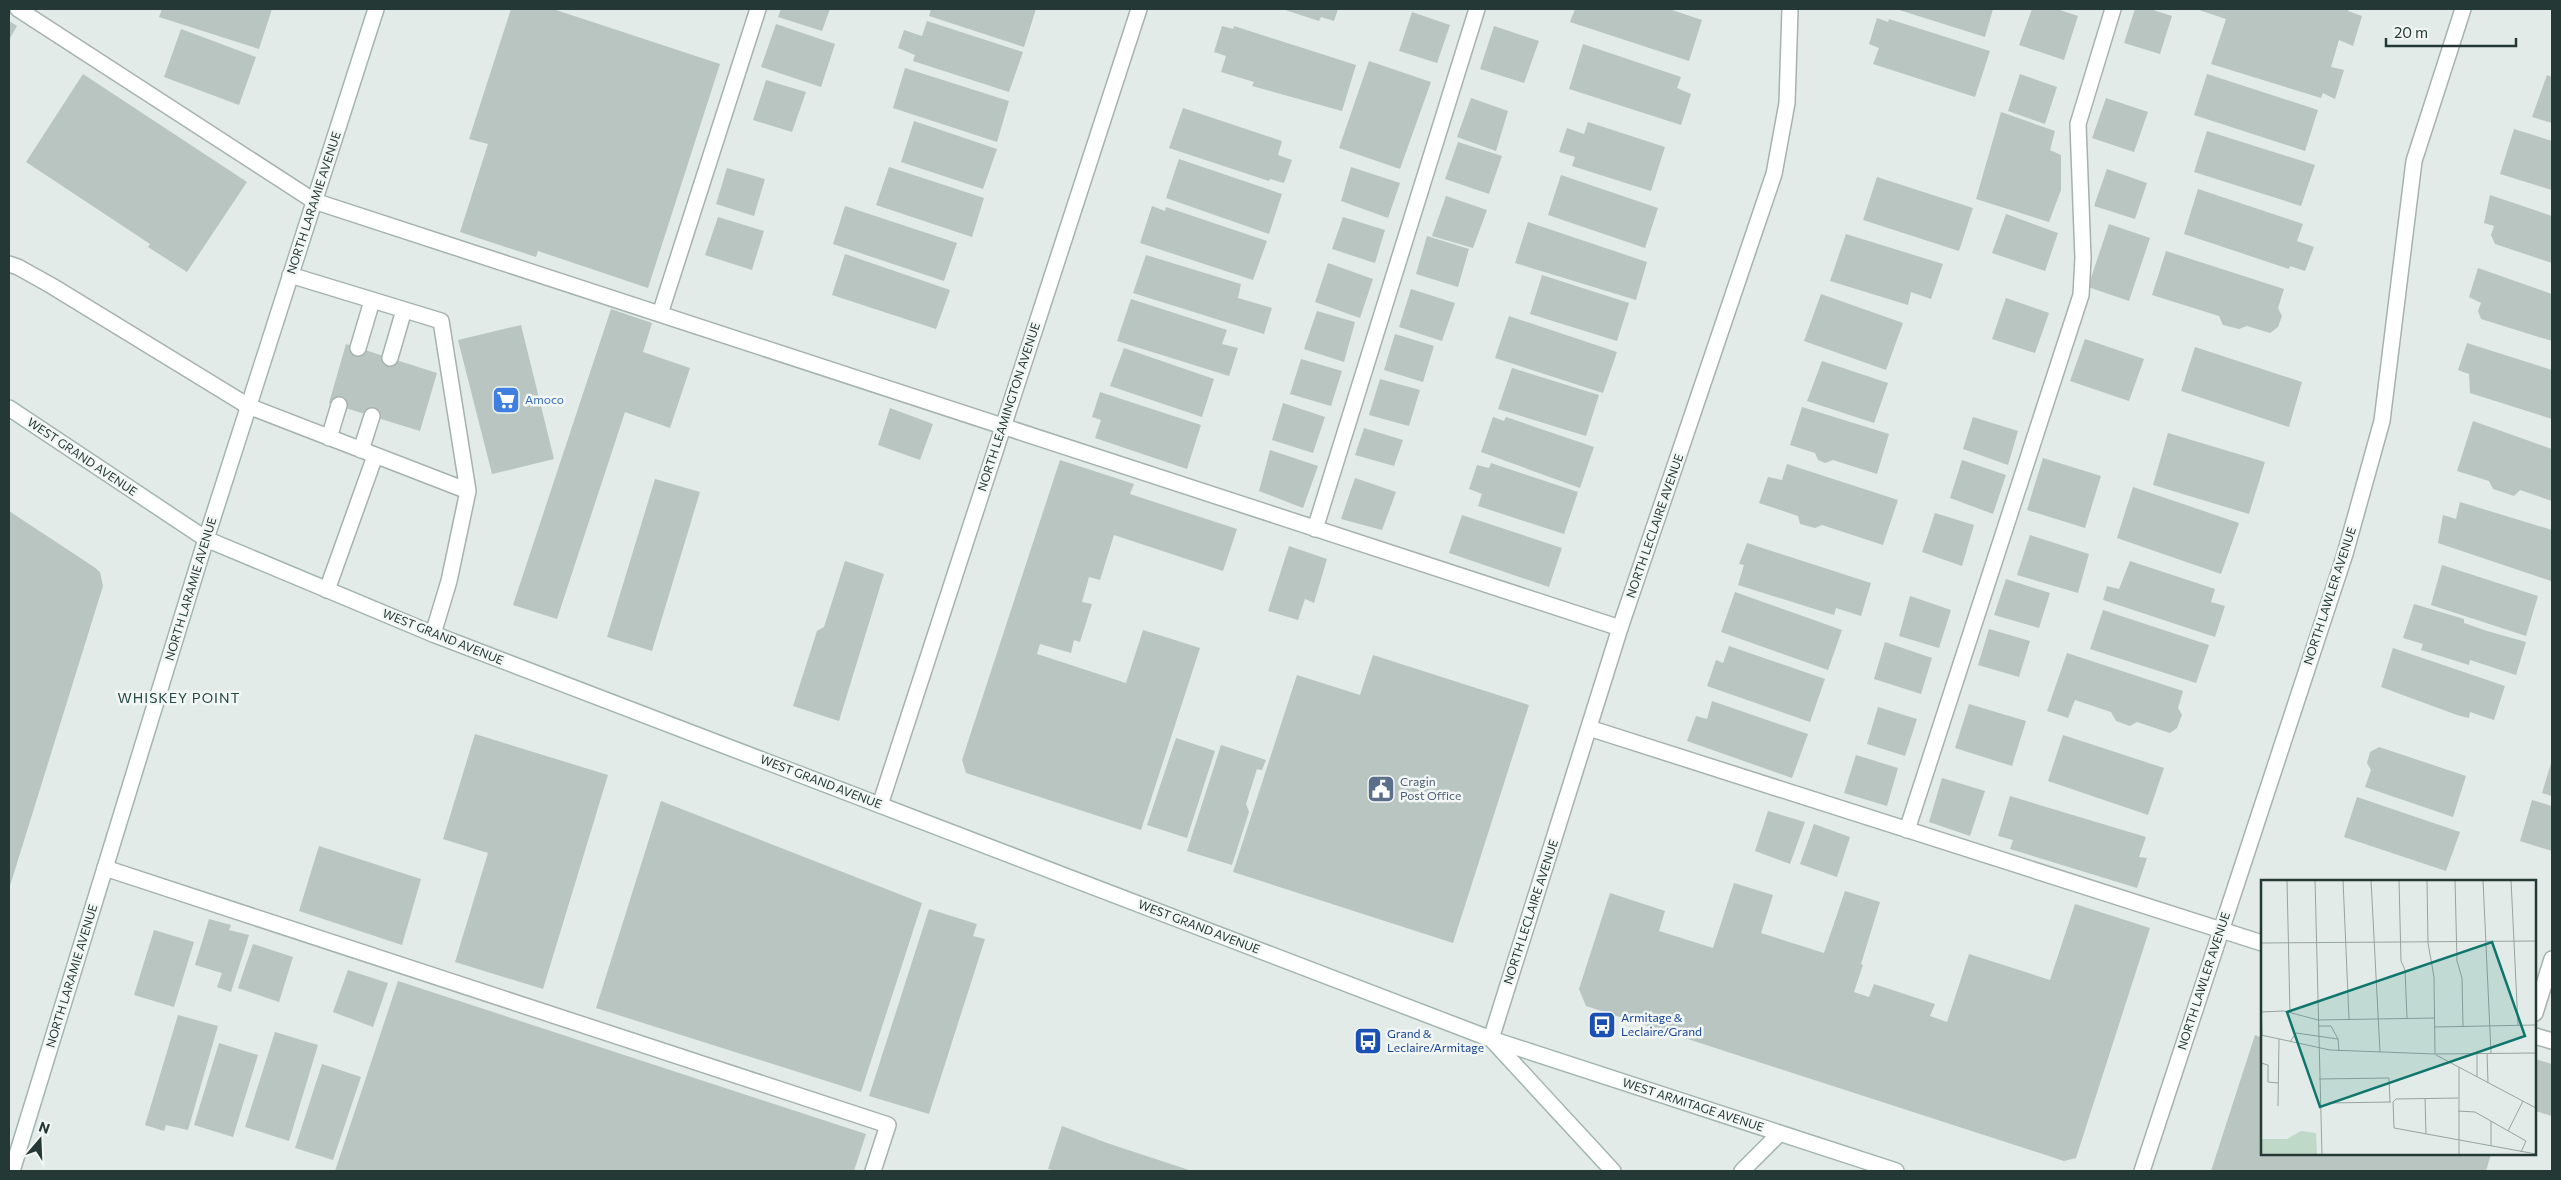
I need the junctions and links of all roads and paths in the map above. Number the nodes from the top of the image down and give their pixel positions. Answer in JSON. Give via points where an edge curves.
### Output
{"nodes":[{"id":1,"x":376,"y":9,"type":"edge"},
{"id":2,"x":758,"y":9,"type":"edge"},
{"id":3,"x":1139,"y":9,"type":"edge"},
{"id":4,"x":1477,"y":9,"type":"edge"},
{"id":5,"x":1790,"y":9,"type":"edge"},
{"id":6,"x":2113,"y":9,"type":"edge"},
{"id":7,"x":2463,"y":9,"type":"edge"},
{"id":8,"x":27,"y":11,"type":"edge"},
{"id":9,"x":314,"y":201,"type":"junction"},
{"id":10,"x":9,"y":264,"type":"edge"},
{"id":11,"x":290,"y":275,"type":"junction"},
{"id":12,"x":372,"y":301,"type":"junction"},
{"id":13,"x":404,"y":310,"type":"junction"},
{"id":14,"x":660,"y":314,"type":"junction"},
{"id":15,"x":358,"y":348,"type":"dead end"},
{"id":16,"x":390,"y":358,"type":"dead end"},
{"id":17,"x":339,"y":405,"type":"dead end"},
{"id":18,"x":248,"y":406,"type":"junction"},
{"id":19,"x":9,"y":408,"type":"edge"},
{"id":20,"x":372,"y":416,"type":"dead end"},
{"id":21,"x":1003,"y":427,"type":"junction"},
{"id":22,"x":329,"y":438,"type":"junction"},
{"id":23,"x":361,"y":450,"type":"junction"},
{"id":24,"x":375,"y":456,"type":"junction"},
{"id":25,"x":468,"y":491,"type":"junction"},
{"id":26,"x":1315,"y":529,"type":"junction"},
{"id":27,"x":206,"y":539,"type":"junction"},
{"id":28,"x":327,"y":590,"type":"junction"},
{"id":29,"x":1620,"y":628,"type":"junction"},
{"id":30,"x":433,"y":634,"type":"junction"},
{"id":31,"x":1589,"y":728,"type":"junction"},
{"id":32,"x":880,"y":805,"type":"junction"},
{"id":33,"x":1907,"y":830,"type":"junction"},
{"id":34,"x":105,"y":868,"type":"junction"},
{"id":35,"x":2221,"y":930,"type":"junction"},
{"id":36,"x":2261,"y":944,"type":"edge"},
{"id":37,"x":2552,"y":959,"type":"edge"},
{"id":38,"x":2536,"y":1009,"type":"edge"},
{"id":39,"x":2536,"y":1036,"type":"edge"},
{"id":40,"x":1491,"y":1039,"type":"junction"},
{"id":41,"x":2552,"y":1041,"type":"edge"},
{"id":42,"x":1780,"y":1133,"type":"junction"},
{"id":43,"x":12,"y":1171,"type":"edge"},
{"id":44,"x":873,"y":1171,"type":"edge"},
{"id":45,"x":1613,"y":1171,"type":"edge"},
{"id":46,"x":1742,"y":1171,"type":"edge"},
{"id":47,"x":1896,"y":1171,"type":"edge"},
{"id":48,"x":2142,"y":1171,"type":"edge"}],
"edges":[{"from":1,"to":9,"type":"street","name":"NORTH LARAMIE AVENUE"},
{"from":2,"to":14,"type":"street"},
{"from":3,"to":21,"type":"street","name":"NORTH LEAMINGTON AVENUE"},
{"from":4,"to":26,"type":"street"},
{"from":5,"to":29,"type":"street","name":"NORTH LECLAIRE AVENUE","via":[[1787,103],[1774,174]]},
{"from":6,"to":33,"type":"street","via":[[2078,124],[2083,258],[2081,295]]},
{"from":7,"to":35,"type":"street","name":"NORTH LAWLER AVENUE","via":[[2414,161],[2382,421],[2345,554]]},
{"from":8,"to":9,"type":"street"},
{"from":9,"to":11,"type":"street","name":"NORTH LARAMIE AVENUE"},
{"from":9,"to":14,"type":"street"},
{"from":10,"to":18,"type":"street","via":[[52,286]]},
{"from":11,"to":12,"type":"street"},
{"from":11,"to":18,"type":"street","name":"NORTH LARAMIE AVENUE"},
{"from":12,"to":13,"type":"street"},
{"from":12,"to":15,"type":"street"},
{"from":13,"to":16,"type":"street"},
{"from":13,"to":25,"type":"street","via":[[441,322]]},
{"from":14,"to":21,"type":"street"},
{"from":17,"to":22,"type":"street"},
{"from":18,"to":22,"type":"street"},
{"from":18,"to":27,"type":"street","name":"NORTH LARAMIE AVENUE"},
{"from":19,"to":27,"type":"street","name":"WEST GRAND AVENUE"},
{"from":20,"to":23,"type":"street"},
{"from":21,"to":26,"type":"street"},
{"from":21,"to":32,"type":"street","name":"NORTH LEAMINGTON AVENUE"},
{"from":22,"to":23,"type":"street"},
{"from":23,"to":24,"type":"street"},
{"from":24,"to":25,"type":"street"},
{"from":24,"to":28,"type":"street"},
{"from":25,"to":30,"type":"street","via":[[450,581]]},
{"from":26,"to":29,"type":"street"},
{"from":27,"to":28,"type":"street","name":"WEST GRAND AVENUE"},
{"from":27,"to":34,"type":"street","name":"NORTH LARAMIE AVENUE"},
{"from":28,"to":30,"type":"street","name":"WEST GRAND AVENUE"},
{"from":29,"to":31,"type":"street","name":"NORTH LECLAIRE AVENUE"},
{"from":30,"to":32,"type":"street","name":"WEST GRAND AVENUE"},
{"from":31,"to":33,"type":"street"},
{"from":31,"to":40,"type":"street","name":"NORTH LECLAIRE AVENUE"},
{"from":32,"to":40,"type":"street","name":"WEST GRAND AVENUE"},
{"from":33,"to":35,"type":"street"},
{"from":34,"to":43,"type":"street","name":"NORTH LARAMIE AVENUE"},
{"from":34,"to":44,"type":"street","via":[[888,1125]]},
{"from":35,"to":36,"type":"street"},
{"from":35,"to":48,"type":"street","name":"NORTH LAWLER AVENUE"},
{"from":37,"to":38,"type":"street"},
{"from":39,"to":41,"type":"street"},
{"from":40,"to":42,"type":"street","name":"WEST ARMITAGE AVENUE"},
{"from":40,"to":45,"type":"street","name":"WEST GRAND AVENUE"},
{"from":42,"to":46,"type":"street"},
{"from":42,"to":47,"type":"street","name":"WEST ARMITAGE AVENUE"}]}
